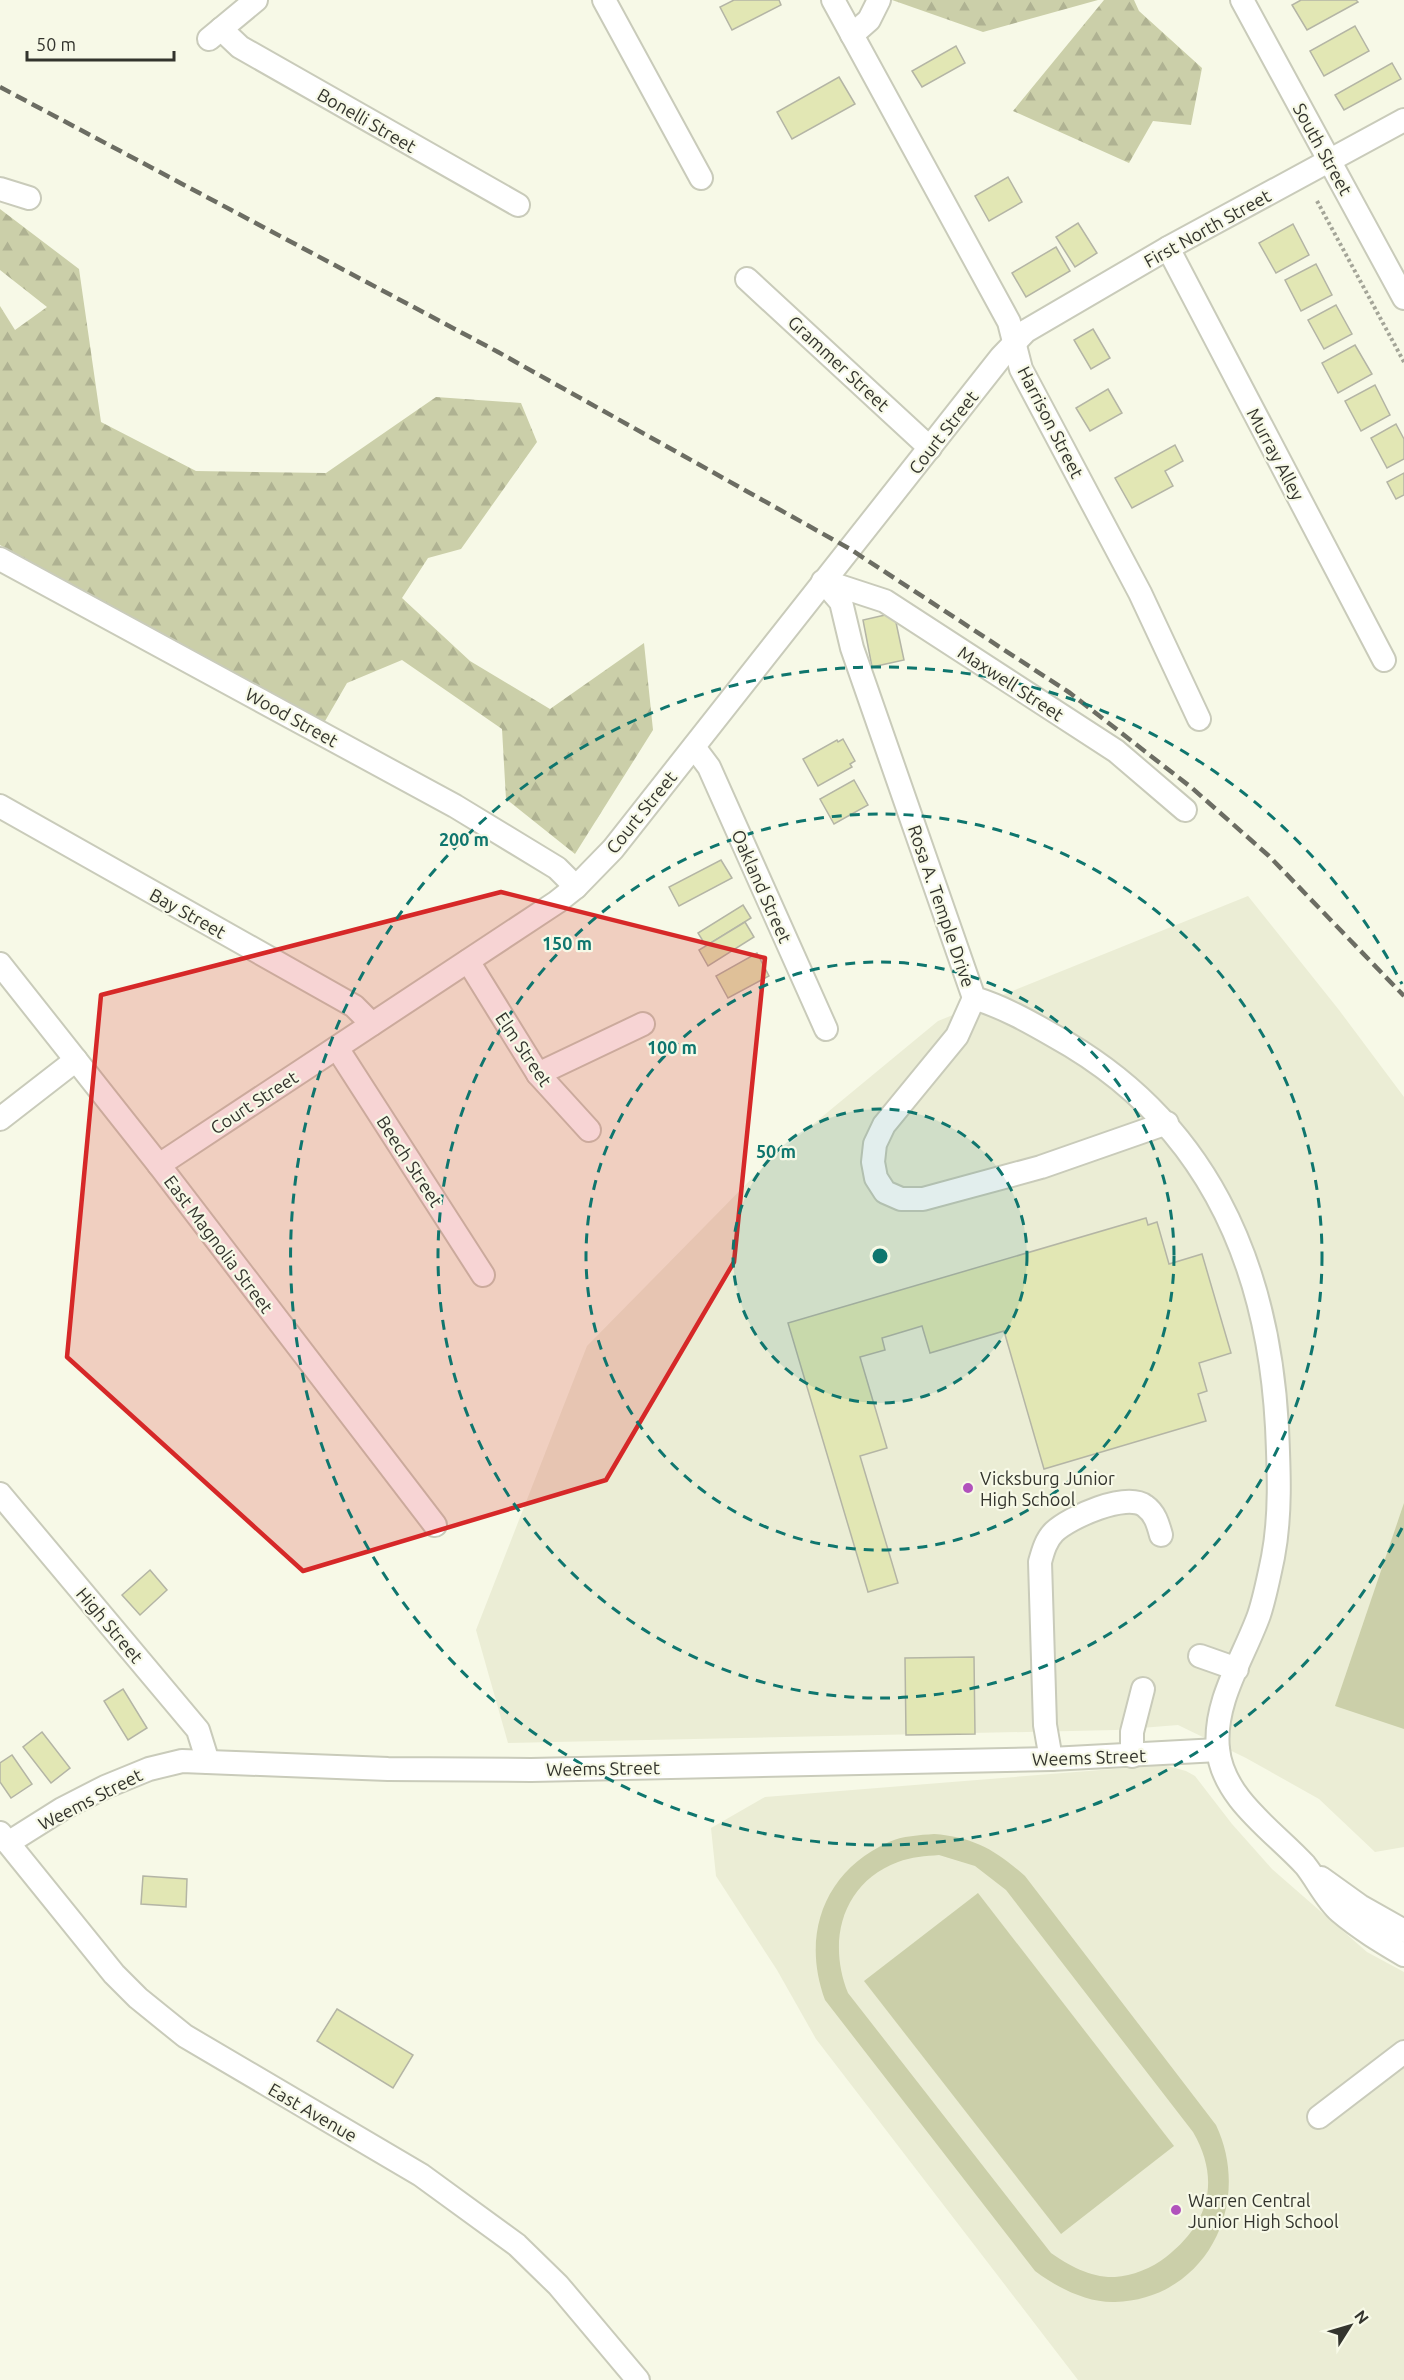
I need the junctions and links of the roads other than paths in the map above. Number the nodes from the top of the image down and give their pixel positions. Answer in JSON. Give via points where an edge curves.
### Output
{"nodes":[{"id":1,"x":256,"y":0,"type":"edge"},
{"id":2,"x":604,"y":0,"type":"edge"},
{"id":3,"x":833,"y":0,"type":"edge"},
{"id":4,"x":879,"y":0,"type":"edge"},
{"id":5,"x":1242,"y":0,"type":"edge"},
{"id":6,"x":852,"y":35,"type":"junction"},
{"id":7,"x":1404,"y":120,"type":"edge"},
{"id":8,"x":1329,"y":161,"type":"junction"},
{"id":9,"x":701,"y":178,"type":"dead end"},
{"id":10,"x":0,"y":189,"type":"edge"},
{"id":11,"x":29,"y":198,"type":"dead end"},
{"id":12,"x":518,"y":205,"type":"dead end"},
{"id":13,"x":1168,"y":248,"type":"junction"},
{"id":14,"x":747,"y":279,"type":"dead end"},
{"id":15,"x":1404,"y":298,"type":"edge"},
{"id":16,"x":1015,"y":343,"type":"junction"},
{"id":17,"x":930,"y":448,"type":"junction"},
{"id":18,"x":0,"y":559,"type":"edge"},
{"id":19,"x":823,"y":581,"type":"junction"},
{"id":20,"x":1384,"y":660,"type":"dead end"},
{"id":21,"x":1198,"y":719,"type":"dead end"},
{"id":22,"x":694,"y":747,"type":"junction"},
{"id":23,"x":0,"y":806,"type":"edge"},
{"id":24,"x":1185,"y":810,"type":"dead end"},
{"id":25,"x":576,"y":887,"type":"junction"},
{"id":26,"x":468,"y":961,"type":"junction"},
{"id":27,"x":0,"y":964,"type":"edge"},
{"id":28,"x":974,"y":998,"type":"junction"},
{"id":29,"x":372,"y":1024,"type":"junction"},
{"id":30,"x":643,"y":1024,"type":"dead end"},
{"id":31,"x":826,"y":1029,"type":"dead end"},
{"id":32,"x":337,"y":1048,"type":"junction"},
{"id":33,"x":76,"y":1060,"type":"junction"},
{"id":34,"x":538,"y":1074,"type":"junction"},
{"id":35,"x":0,"y":1119,"type":"edge"},
{"id":36,"x":1167,"y":1123,"type":"junction"},
{"id":37,"x":589,"y":1130,"type":"dead end"},
{"id":38,"x":159,"y":1165,"type":"junction"},
{"id":39,"x":483,"y":1275,"type":"dead end"},
{"id":40,"x":0,"y":1494,"type":"edge"},
{"id":41,"x":435,"y":1525,"type":"dead end"},
{"id":42,"x":1161,"y":1535,"type":"dead end"},
{"id":43,"x":1200,"y":1656,"type":"dead end"},
{"id":44,"x":1237,"y":1669,"type":"junction"},
{"id":45,"x":1143,"y":1689,"type":"dead end"},
{"id":46,"x":1218,"y":1750,"type":"junction"},
{"id":47,"x":1132,"y":1756,"type":"junction"},
{"id":48,"x":1051,"y":1759,"type":"junction"},
{"id":49,"x":208,"y":1762,"type":"junction"},
{"id":50,"x":4,"y":1838,"type":"edge"},
{"id":51,"x":1306,"y":1866,"type":"junction"},
{"id":52,"x":1404,"y":1931,"type":"edge"},
{"id":53,"x":1404,"y":1955,"type":"edge"},
{"id":54,"x":1404,"y":2052,"type":"edge"},
{"id":55,"x":1319,"y":2117,"type":"dead end"},
{"id":56,"x":638,"y":2380,"type":"edge"}],
"edges":[{"from":1,"to":12,"type":"street","name":"Bonelli Street","via":[[215,34]]},
{"from":2,"to":9,"type":"street"},
{"from":3,"to":6,"type":"street","name":"Harrison Street"},
{"from":4,"to":6,"type":"street","via":[[869,20]]},
{"from":5,"to":8,"type":"street","name":"South Street"},
{"from":6,"to":16,"type":"street","name":"Harrison Street","via":[[1010,322]]},
{"from":7,"to":8,"type":"street","name":"First North Street"},
{"from":8,"to":13,"type":"street","name":"First North Street"},
{"from":8,"to":15,"type":"street","name":"South Street"},
{"from":10,"to":11,"type":"street"},
{"from":13,"to":16,"type":"street","name":"First North Street","via":[[1026,331]]},
{"from":13,"to":20,"type":"street","name":"Murray Alley"},
{"from":14,"to":17,"type":"street","name":"Grammer Street"},
{"from":16,"to":17,"type":"street","name":"Court Street"},
{"from":16,"to":21,"type":"street","name":"Harrison Street","via":[[1021,369],[1140,593]]},
{"from":17,"to":19,"type":"street","name":"Court Street"},
{"from":18,"to":25,"type":"street","name":"Wood Street","via":[[455,806],[557,868]]},
{"from":19,"to":22,"type":"street","name":"Court Street"},
{"from":19,"to":24,"type":"street","name":"Maxwell Street","via":[[885,601],[1116,751]]},
{"from":19,"to":28,"type":"street","name":"Rosa A. Temple Drive","via":[[842,602],[852,648]]},
{"from":22,"to":25,"type":"street","name":"Court Street","via":[[613,849]]},
{"from":22,"to":31,"type":"street","name":"Oakland Street","via":[[709,767]]},
{"from":23,"to":29,"type":"street","name":"Bay Street","via":[[354,1006]]},
{"from":25,"to":26,"type":"street","name":"Court Street"},
{"from":26,"to":29,"type":"street","name":"Court Street"},
{"from":26,"to":34,"type":"street","name":"Elm Street"},
{"from":27,"to":33,"type":"street","name":"East Magnolia Street"},
{"from":28,"to":36,"type":"street","name":"Rosa A. Temple Drive","via":[[1001,1006],[1071,1045],[1116,1076]]},
{"from":28,"to":36,"type":"street","via":[[957,1036],[884,1125],[875,1144],[876,1178],[885,1192],[901,1199],[923,1199],[1041,1167]]},
{"from":29,"to":32,"type":"street","name":"Court Street"},
{"from":30,"to":34,"type":"street"},
{"from":32,"to":38,"type":"street","name":"Court Street"},
{"from":32,"to":39,"type":"street","name":"Beech Street"},
{"from":33,"to":35,"type":"street"},
{"from":33,"to":38,"type":"street","name":"East Magnolia Street"},
{"from":34,"to":37,"type":"street","name":"Elm Street"},
{"from":36,"to":44,"type":"street","name":"Rosa A. Temple Drive","via":[[1202,1170],[1229,1218],[1250,1276],[1275,1383],[1279,1508],[1273,1556],[1260,1612]]},
{"from":38,"to":41,"type":"street","name":"East Magnolia Street"},
{"from":40,"to":49,"type":"street","name":"High Street","via":[[198,1730]]},
{"from":42,"to":48,"type":"street","via":[[1151,1512],[1133,1501],[1091,1511],[1070,1521],[1045,1546],[1040,1562],[1046,1725]]},
{"from":43,"to":44,"type":"street"},
{"from":44,"to":46,"type":"street","name":"Rosa A. Temple Drive","via":[[1222,1707]]},
{"from":45,"to":47,"type":"street","via":[[1132,1732]]},
{"from":46,"to":47,"type":"street","name":"Weems Street"},
{"from":46,"to":51,"type":"street","name":"Rosa A. Temple Drive","via":[[1229,1784]]},
{"from":47,"to":48,"type":"street","name":"Weems Street"},
{"from":48,"to":49,"type":"street","name":"Weems Street","via":[[531,1770]]},
{"from":49,"to":50,"type":"street","name":"Weems Street","via":[[182,1761],[149,1768]]},
{"from":50,"to":56,"type":"street","name":"East Avenue","via":[[114,1974],[165,2022],[421,2175],[517,2245],[558,2285]]},
{"from":51,"to":52,"type":"street","name":"Rosa A. Temple Drive","via":[[1360,1906]]},
{"from":51,"to":53,"type":"street","name":"Rosa A. Temple Drive","via":[[1337,1910]]},
{"from":54,"to":55,"type":"street"}]}
